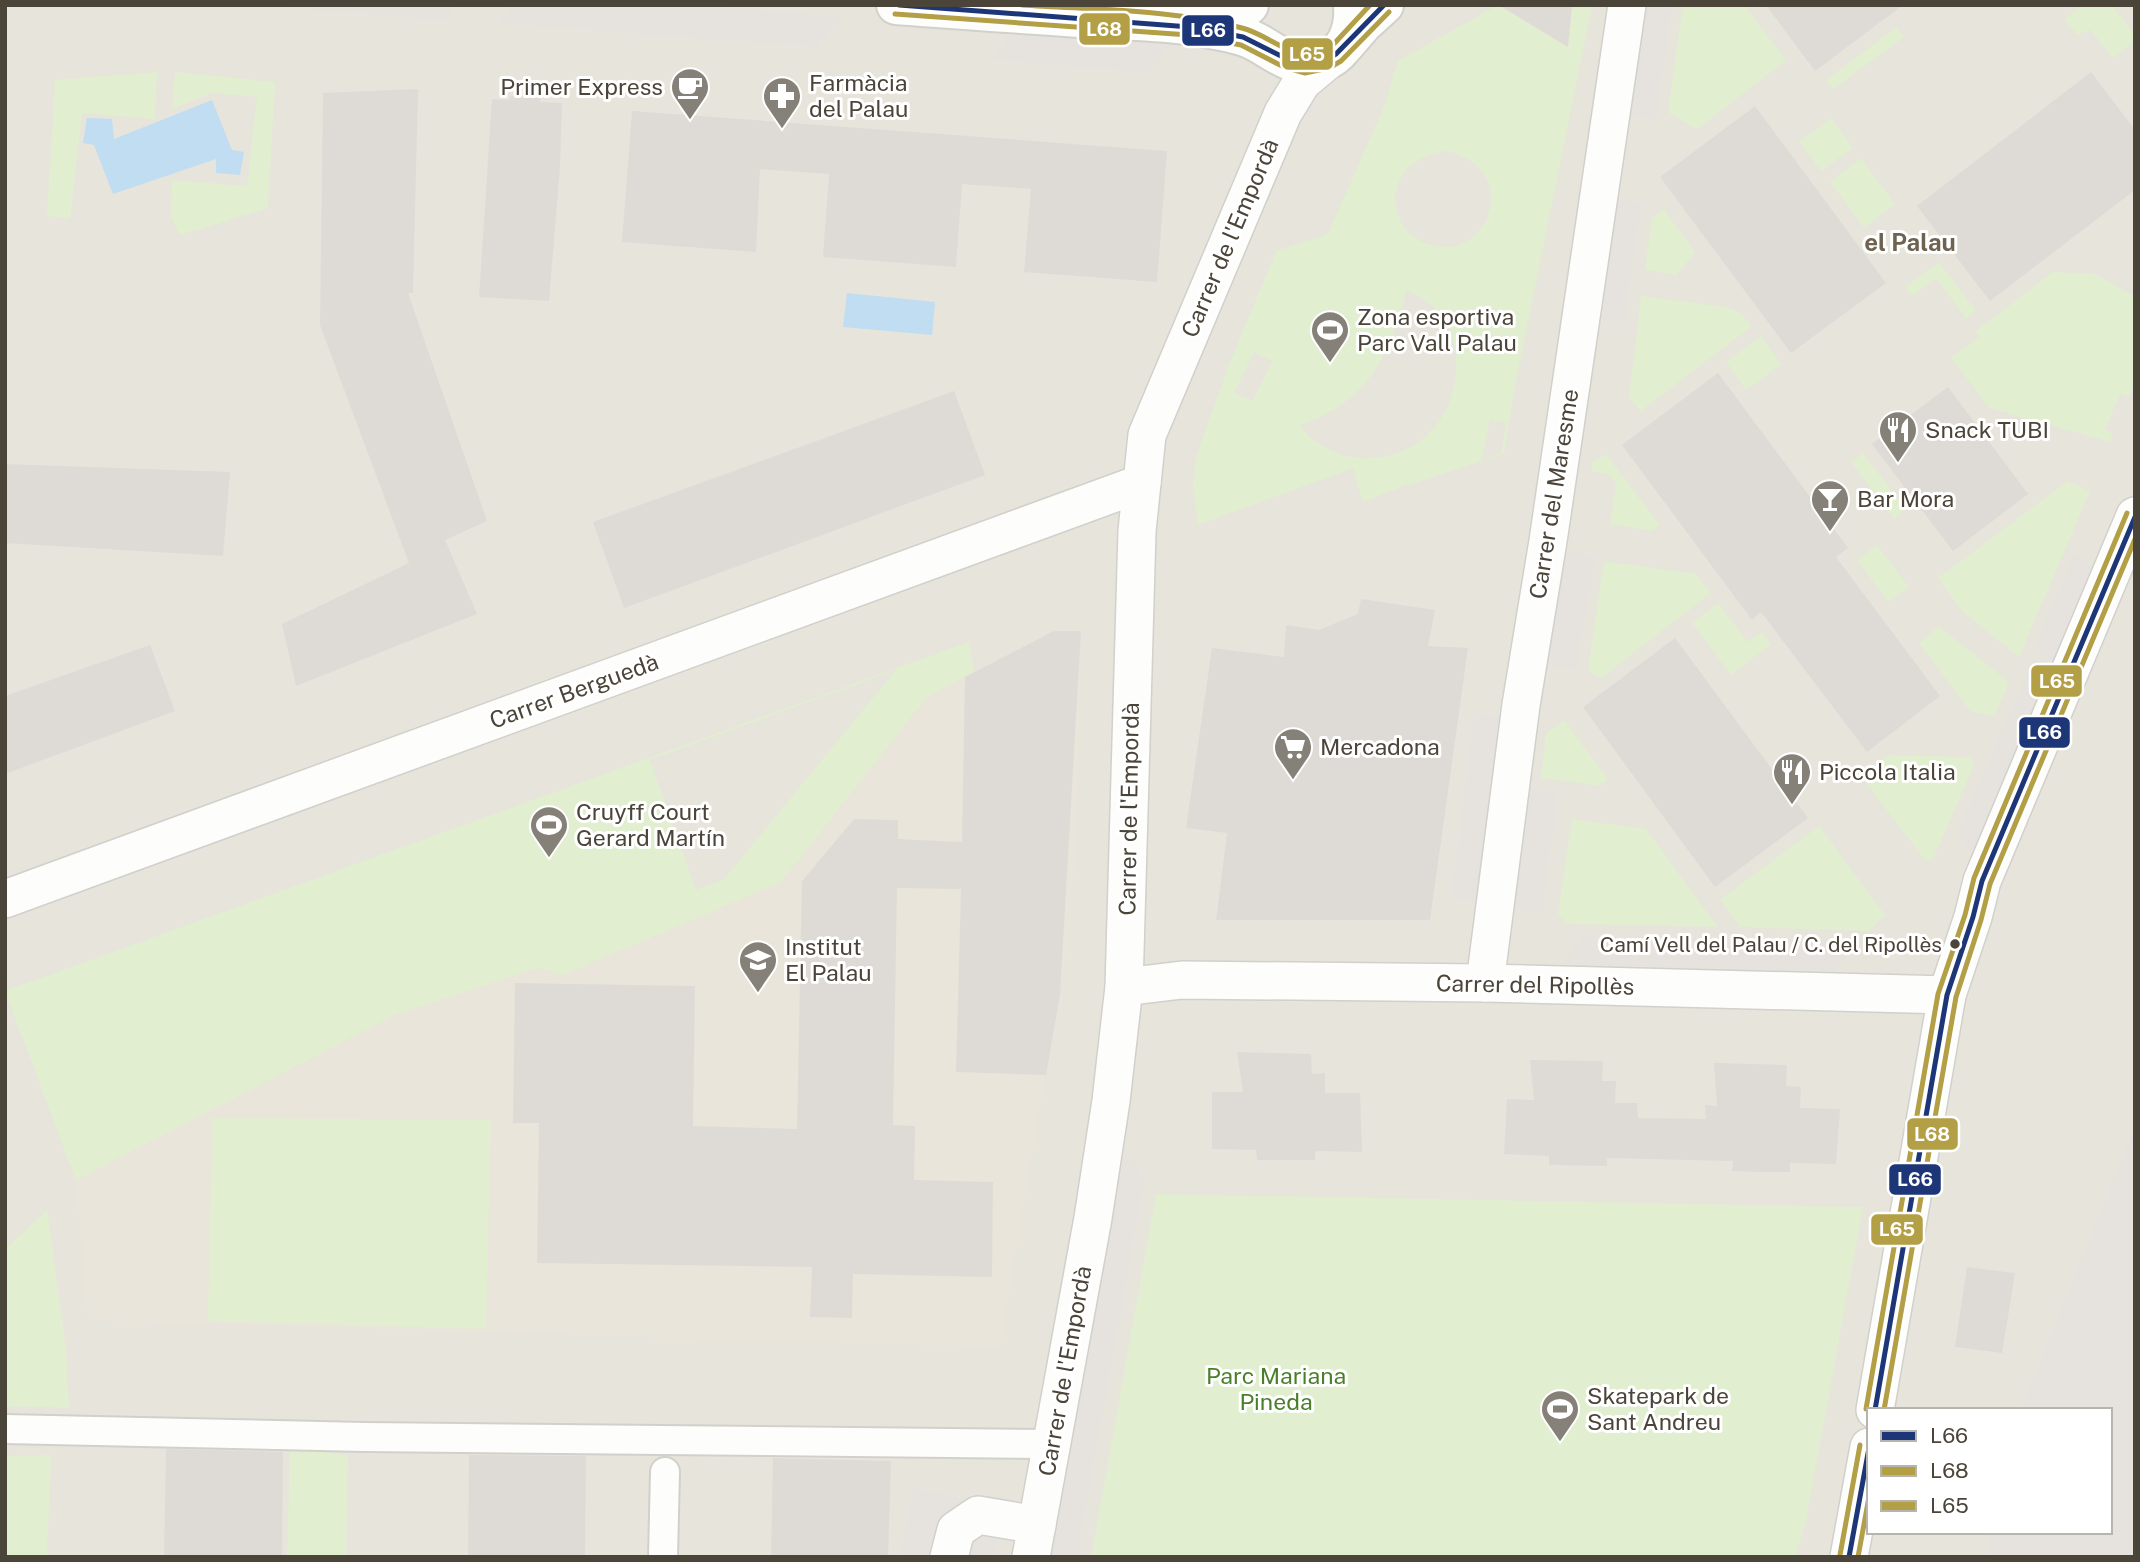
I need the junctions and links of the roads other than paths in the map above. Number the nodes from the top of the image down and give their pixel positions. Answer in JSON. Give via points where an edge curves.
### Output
{"nodes":[{"id":1,"x":897,"y":5,"type":"edge"},
{"id":2,"x":1249,"y":5,"type":"edge"},
{"id":3,"x":1259,"y":5,"type":"edge"},
{"id":4,"x":1353,"y":5,"type":"edge"},
{"id":5,"x":1384,"y":5,"type":"edge"},
{"id":6,"x":1627,"y":5,"type":"edge"},
{"id":7,"x":1192,"y":26,"type":"junction"},
{"id":8,"x":1270,"y":51,"type":"junction"},
{"id":9,"x":1337,"y":52,"type":"junction"},
{"id":10,"x":1283,"y":114,"type":"junction"},
{"id":11,"x":1142,"y":484,"type":"junction"},
{"id":12,"x":2135,"y":516,"type":"edge"},
{"id":13,"x":5,"y":899,"type":"edge"},
{"id":14,"x":1485,"y":983,"type":"junction"},
{"id":15,"x":1124,"y":987,"type":"junction"},
{"id":16,"x":1947,"y":995,"type":"junction"},
{"id":17,"x":1875,"y":1408,"type":"edge"},
{"id":18,"x":5,"y":1429,"type":"edge"},
{"id":19,"x":1051,"y":1444,"type":"junction"},
{"id":20,"x":1867,"y":1457,"type":"edge"},
{"id":21,"x":665,"y":1472,"type":"dead end"},
{"id":22,"x":1034,"y":1541,"type":"edge"},
{"id":23,"x":1849,"y":1551,"type":"edge"},
{"id":24,"x":663,"y":1557,"type":"edge"},
{"id":25,"x":949,"y":1557,"type":"edge"}],
"edges":[{"from":1,"to":7,"type":"street"},
{"from":2,"to":7,"type":"street"},
{"from":3,"to":8,"type":"street","via":[[1258,20]]},
{"from":4,"to":9,"type":"street","via":[[1350,35]]},
{"from":5,"to":9,"type":"street"},
{"from":6,"to":14,"type":"street","name":"Carrer del Maresme","via":[[1521,705]]},
{"from":7,"to":8,"type":"street","via":[[1245,37]]},
{"from":8,"to":9,"type":"street","via":[[1291,63],[1305,64],[1319,63]]},
{"from":8,"to":10,"type":"street","name":"Carrer de l'Empordà","via":[[1283,80]]},
{"from":9,"to":10,"type":"street","name":"Carrer de l'Empordà","via":[[1302,82]]},
{"from":10,"to":11,"type":"street","name":"Carrer de l'Empordà","via":[[1147,435]]},
{"from":11,"to":13,"type":"street","name":"Carrer Berguedà"},
{"from":11,"to":15,"type":"street","name":"Carrer de l'Empordà"},
{"from":12,"to":16,"type":"street","via":[[1982,881]]},
{"from":14,"to":15,"type":"street","name":"Carrer del Ripollès","via":[[1182,980]]},
{"from":14,"to":16,"type":"street","name":"Carrer del Ripollès"},
{"from":15,"to":19,"type":"street","name":"Carrer de l'Empordà","via":[[1097,1192]]},
{"from":16,"to":17,"type":"street"},
{"from":18,"to":19,"type":"street"},
{"from":19,"to":22,"type":"street","name":"Carrer de l'Empordà"},
{"from":20,"to":23,"type":"street"},
{"from":21,"to":24,"type":"street"},
{"from":22,"to":25,"type":"street","name":"Carrer de l'Empordà","via":[[978,1515],[956,1530]]}]}
